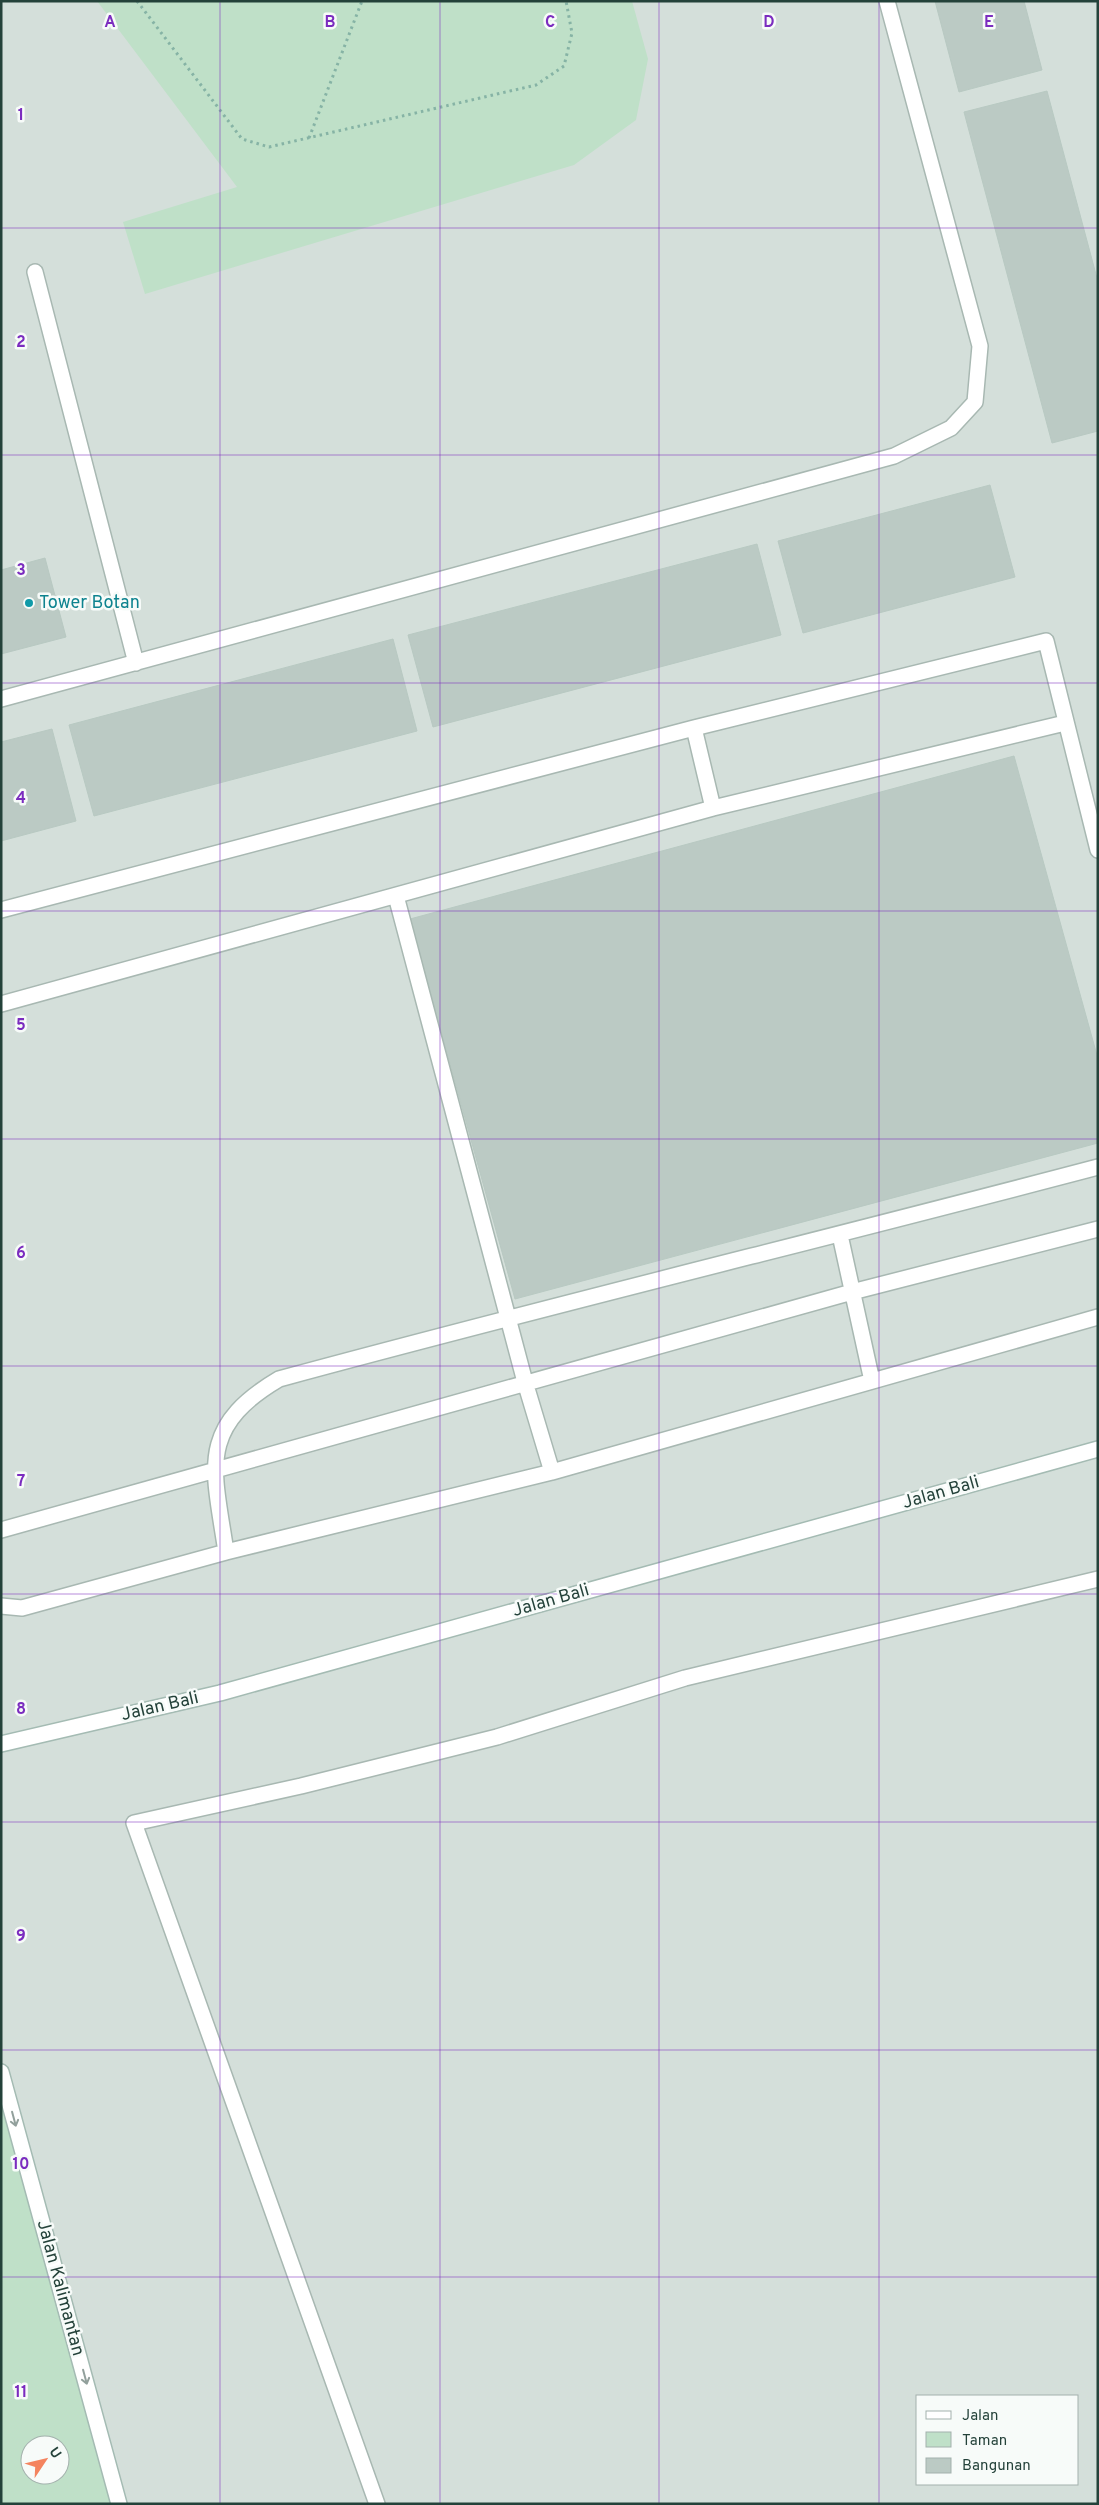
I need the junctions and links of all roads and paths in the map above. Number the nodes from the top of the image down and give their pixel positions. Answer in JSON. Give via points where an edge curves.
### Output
{"nodes":[{"id":1,"x":137,"y":1,"type":"edge"},
{"id":2,"x":362,"y":1,"type":"edge"},
{"id":3,"x":566,"y":1,"type":"edge"},
{"id":4,"x":887,"y":1,"type":"edge"},
{"id":5,"x":309,"y":138,"type":"junction"},
{"id":6,"x":35,"y":272,"type":"dead end"},
{"id":7,"x":136,"y":663,"type":"junction"},
{"id":8,"x":1,"y":699,"type":"edge"},
{"id":9,"x":1065,"y":723,"type":"junction"},
{"id":10,"x":694,"y":728,"type":"junction"},
{"id":11,"x":713,"y":808,"type":"junction"},
{"id":12,"x":1098,"y":850,"type":"edge"},
{"id":13,"x":396,"y":896,"type":"junction"},
{"id":14,"x":1,"y":910,"type":"edge"},
{"id":15,"x":1,"y":1004,"type":"edge"},
{"id":16,"x":1098,"y":1167,"type":"edge"},
{"id":17,"x":1098,"y":1229,"type":"edge"},
{"id":18,"x":840,"y":1235,"type":"junction"},
{"id":19,"x":852,"y":1292,"type":"junction"},
{"id":20,"x":507,"y":1317,"type":"junction"},
{"id":21,"x":1098,"y":1317,"type":"edge"},
{"id":22,"x":872,"y":1381,"type":"junction"},
{"id":23,"x":525,"y":1382,"type":"junction"},
{"id":24,"x":1098,"y":1449,"type":"edge"},
{"id":25,"x":214,"y":1469,"type":"junction"},
{"id":26,"x":552,"y":1472,"type":"junction"},
{"id":27,"x":1,"y":1530,"type":"edge"},
{"id":28,"x":226,"y":1552,"type":"junction"},
{"id":29,"x":1098,"y":1579,"type":"edge"},
{"id":30,"x":1,"y":1606,"type":"edge"},
{"id":31,"x":1,"y":1744,"type":"edge"},
{"id":32,"x":1,"y":2072,"type":"edge"},
{"id":33,"x":119,"y":2504,"type":"edge"},
{"id":34,"x":377,"y":2504,"type":"edge"}],
"edges":[{"from":1,"to":5,"type":"path","via":[[242,139],[269,147]]},
{"from":2,"to":5,"type":"path"},
{"from":3,"to":5,"type":"path","via":[[572,33],[564,66],[536,85]]},
{"from":4,"to":7,"type":"street","via":[[980,346],[975,402],[951,428],[894,456]]},
{"from":6,"to":7,"type":"street"},
{"from":7,"to":8,"type":"street"},
{"from":9,"to":10,"type":"street","via":[[1046,641]]},
{"from":9,"to":11,"type":"street"},
{"from":9,"to":12,"type":"street"},
{"from":10,"to":11,"type":"street"},
{"from":10,"to":14,"type":"street"},
{"from":11,"to":13,"type":"street"},
{"from":13,"to":15,"type":"street"},
{"from":13,"to":20,"type":"street"},
{"from":16,"to":18,"type":"street"},
{"from":17,"to":19,"type":"street"},
{"from":18,"to":19,"type":"street"},
{"from":18,"to":20,"type":"street"},
{"from":19,"to":22,"type":"street"},
{"from":19,"to":23,"type":"street"},
{"from":20,"to":23,"type":"street"},
{"from":20,"to":25,"type":"street","via":[[279,1379],[239,1408],[222,1430]]},
{"from":21,"to":22,"type":"street"},
{"from":22,"to":26,"type":"street"},
{"from":23,"to":25,"type":"street"},
{"from":23,"to":26,"type":"street"},
{"from":24,"to":31,"type":"street","name":"Jalan Bali","via":[[220,1694]]},
{"from":25,"to":27,"type":"street"},
{"from":25,"to":28,"type":"street"},
{"from":26,"to":28,"type":"street"},
{"from":28,"to":30,"type":"street","via":[[22,1608]]},
{"from":29,"to":34,"type":"street","via":[[685,1678],[488,1739],[301,1786],[134,1823]]},
{"from":32,"to":33,"type":"street","name":"Jalan Kalimantan","one_way":true}]}
